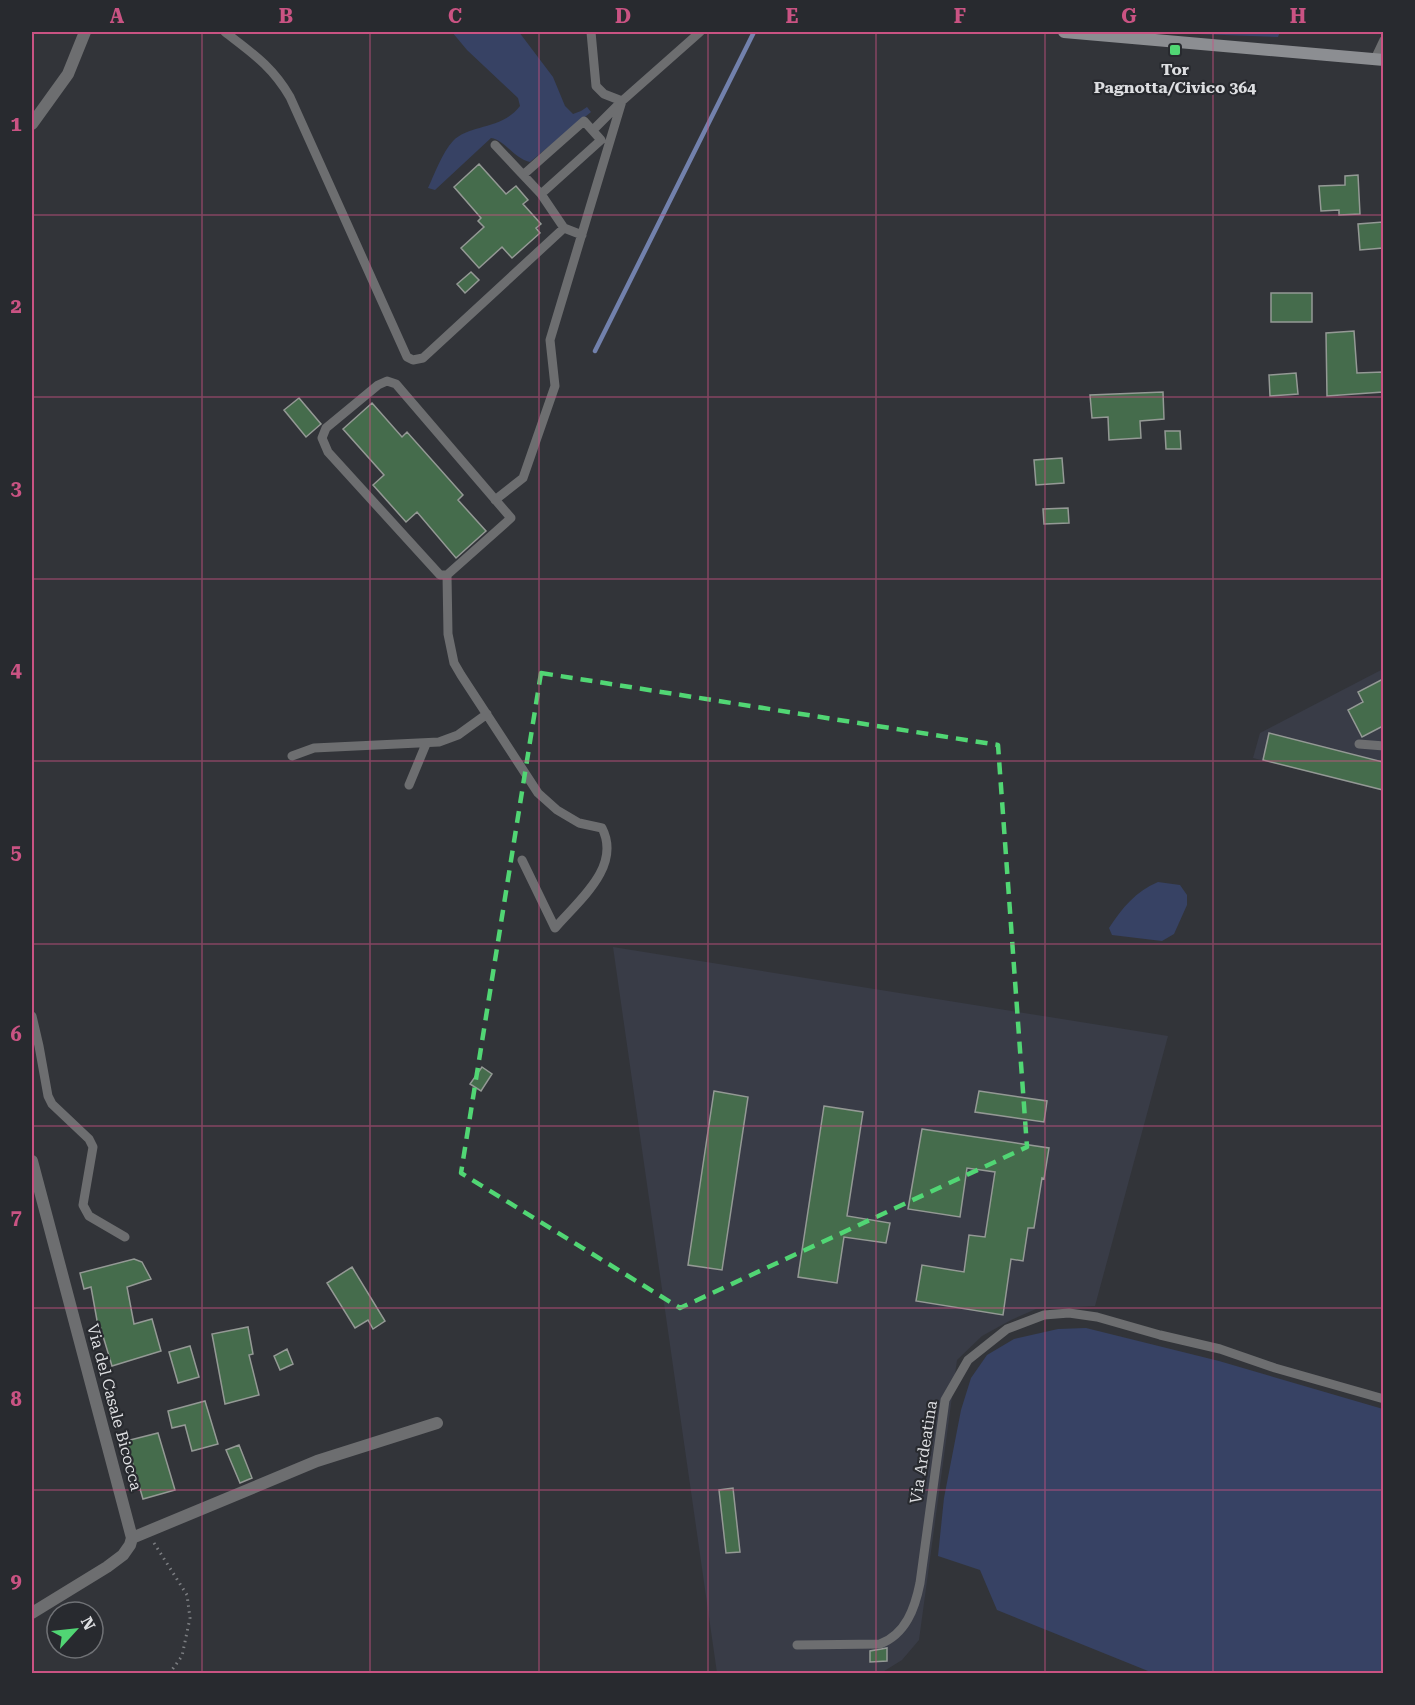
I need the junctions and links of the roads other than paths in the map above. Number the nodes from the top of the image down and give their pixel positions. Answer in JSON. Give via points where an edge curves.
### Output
{"nodes":[{"id":1,"x":85,"y":32,"type":"edge"},
{"id":2,"x":225,"y":32,"type":"edge"},
{"id":3,"x":591,"y":32,"type":"edge"},
{"id":4,"x":700,"y":32,"type":"edge"},
{"id":5,"x":1064,"y":32,"type":"edge"},
{"id":6,"x":1116,"y":34,"type":"edge"},
{"id":7,"x":1383,"y":40,"type":"edge"},
{"id":8,"x":1379,"y":59,"type":"edge"},
{"id":9,"x":622,"y":101,"type":"junction"},
{"id":10,"x":32,"y":124,"type":"edge"},
{"id":11,"x":593,"y":130,"type":"junction"},
{"id":12,"x":495,"y":145,"type":"dead end"},
{"id":13,"x":523,"y":175,"type":"junction"},
{"id":14,"x":541,"y":194,"type":"junction"},
{"id":15,"x":564,"y":228,"type":"junction"},
{"id":16,"x":582,"y":235,"type":"junction"},
{"id":17,"x":495,"y":500,"type":"junction"},
{"id":18,"x":447,"y":575,"type":"junction"},
{"id":19,"x":487,"y":714,"type":"junction"},
{"id":20,"x":426,"y":744,"type":"junction"},
{"id":21,"x":1359,"y":744,"type":"dead end"},
{"id":22,"x":1383,"y":746,"type":"edge"},
{"id":23,"x":292,"y":756,"type":"dead end"},
{"id":24,"x":409,"y":785,"type":"dead end"},
{"id":25,"x":522,"y":860,"type":"dead end"},
{"id":26,"x":32,"y":1016,"type":"edge"},
{"id":27,"x":32,"y":1161,"type":"edge"},
{"id":28,"x":125,"y":1237,"type":"dead end"},
{"id":29,"x":1383,"y":1399,"type":"edge"},
{"id":30,"x":437,"y":1423,"type":"dead end"},
{"id":31,"x":132,"y":1538,"type":"junction"},
{"id":32,"x":32,"y":1613,"type":"edge"},
{"id":33,"x":797,"y":1644,"type":"dead end"}],
"edges":[{"from":1,"to":10,"type":"street","via":[[68,74]]},
{"from":2,"to":15,"type":"lane","via":[[279,78],[407,357],[423,358]]},
{"from":3,"to":9,"type":"lane","via":[[596,86]]},
{"from":4,"to":9,"type":"lane"},
{"from":5,"to":6,"type":"street"},
{"from":6,"to":8,"type":"street"},
{"from":7,"to":8,"type":"lane"},
{"from":9,"to":11,"type":"lane"},
{"from":9,"to":16,"type":"lane"},
{"from":11,"to":13,"type":"lane","via":[[584,121]]},
{"from":11,"to":14,"type":"lane","via":[[601,140]]},
{"from":12,"to":13,"type":"lane"},
{"from":13,"to":14,"type":"lane"},
{"from":14,"to":15,"type":"lane"},
{"from":15,"to":16,"type":"lane"},
{"from":16,"to":17,"type":"lane","via":[[550,340],[555,386],[523,478]]},
{"from":17,"to":18,"type":"lane","via":[[511,518]]},
{"from":17,"to":18,"type":"lane","via":[[396,384],[387,381],[378,385],[326,428],[322,438],[328,452],[440,575]]},
{"from":18,"to":19,"type":"lane","via":[[448,634],[454,663]]},
{"from":19,"to":20,"type":"lane","via":[[448,740]]},
{"from":19,"to":25,"type":"lane","via":[[538,793],[579,823],[602,828],[607,837],[608,859],[601,875],[555,928]]},
{"from":20,"to":23,"type":"lane","via":[[324,747]]},
{"from":20,"to":24,"type":"lane"},
{"from":21,"to":22,"type":"lane"},
{"from":26,"to":28,"type":"lane","via":[[48,1096],[93,1147],[82,1205],[89,1216]]},
{"from":27,"to":31,"type":"street","name":"Via del Casale Bicocca"},
{"from":29,"to":33,"type":"lane","name":"Via Ardeatina","via":[[1220,1349],[1097,1317],[1044,1315],[1007,1329],[968,1360],[945,1400],[920,1583],[905,1624],[880,1644]]},
{"from":30,"to":31,"type":"street","via":[[317,1461]]},
{"from":31,"to":32,"type":"street","via":[[123,1555]]}]}
